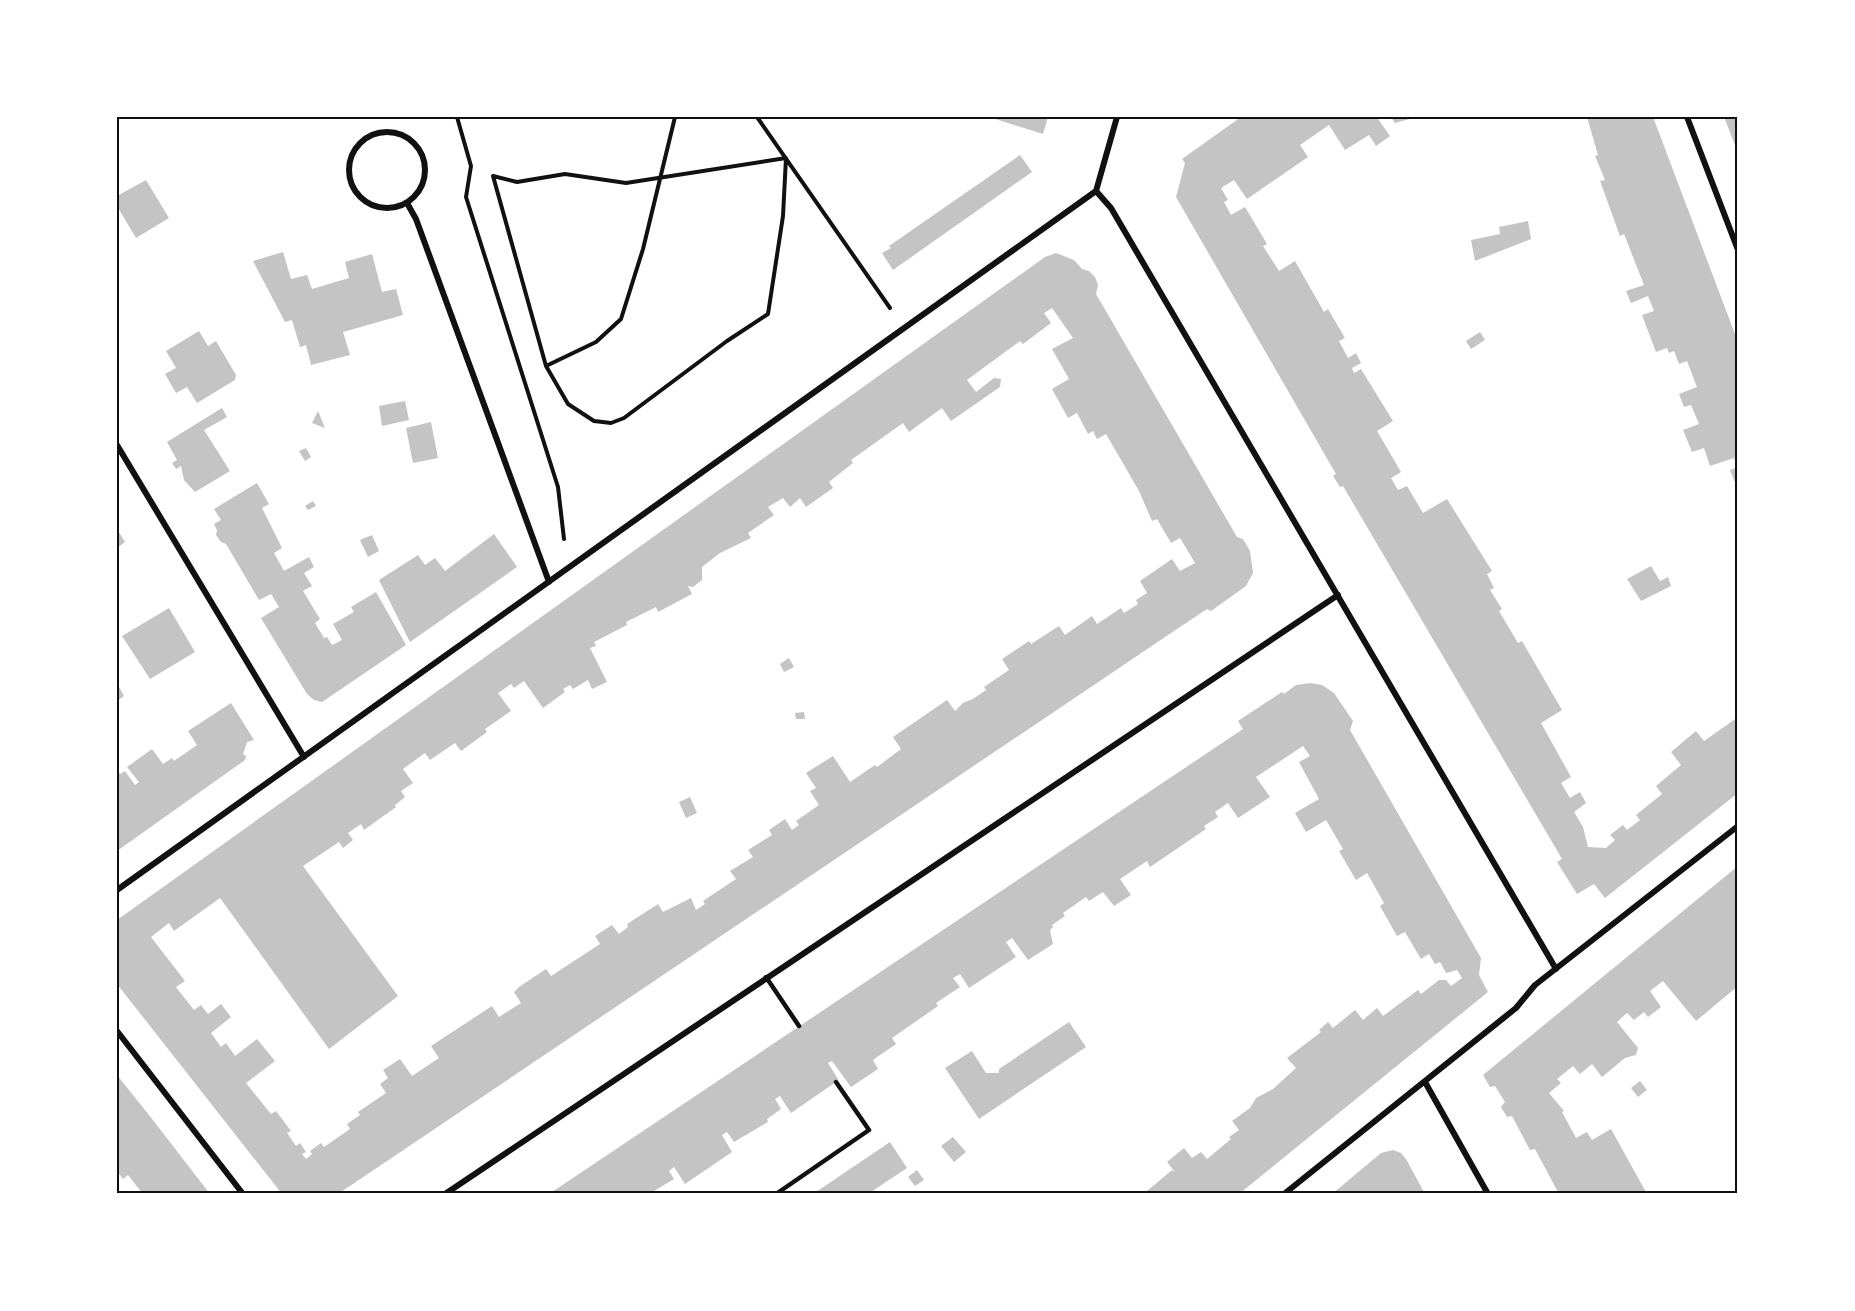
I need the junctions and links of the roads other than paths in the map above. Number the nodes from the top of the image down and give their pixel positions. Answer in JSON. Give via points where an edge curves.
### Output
{"nodes":[{"id":1,"x":1117,"y":117,"type":"edge"},
{"id":2,"x":1688,"y":117,"type":"edge"},
{"id":3,"x":1096,"y":191,"type":"junction"},
{"id":4,"x":407,"y":203,"type":"junction"},
{"id":5,"x":1738,"y":250,"type":"edge"},
{"id":6,"x":117,"y":445,"type":"edge"},
{"id":7,"x":119,"y":453,"type":"edge"},
{"id":8,"x":549,"y":582,"type":"junction"},
{"id":9,"x":1338,"y":595,"type":"junction"},
{"id":10,"x":304,"y":757,"type":"junction"},
{"id":11,"x":1738,"y":826,"type":"edge"},
{"id":12,"x":117,"y":890,"type":"edge"},
{"id":13,"x":1556,"y":969,"type":"junction"},
{"id":14,"x":766,"y":977,"type":"junction"},
{"id":15,"x":799,"y":1026,"type":"dead end"},
{"id":16,"x":117,"y":1031,"type":"edge"},
{"id":17,"x":836,"y":1082,"type":"dead end"},
{"id":18,"x":1425,"y":1082,"type":"junction"},
{"id":19,"x":243,"y":1194,"type":"edge"},
{"id":20,"x":445,"y":1194,"type":"edge"},
{"id":21,"x":776,"y":1194,"type":"edge"},
{"id":22,"x":1284,"y":1194,"type":"edge"},
{"id":23,"x":1488,"y":1194,"type":"edge"}],
"edges":[{"from":1,"to":3,"type":"street"},
{"from":2,"to":5,"type":"street"},
{"from":3,"to":8,"type":"street"},
{"from":3,"to":9,"type":"street","via":[[1111,208]]},
{"from":4,"to":4,"type":"street","via":[[417,195],[426,172],[419,149],[410,139],[387,132],[363,140],[350,161],[352,187],[370,205],[382,208]]},
{"from":4,"to":8,"type":"street"},
{"from":6,"to":7,"type":"street"},
{"from":7,"to":10,"type":"street"},
{"from":8,"to":10,"type":"street"},
{"from":9,"to":13,"type":"street"},
{"from":9,"to":14,"type":"street"},
{"from":10,"to":12,"type":"street"},
{"from":11,"to":13,"type":"street"},
{"from":13,"to":18,"type":"street","via":[[1535,985],[1516,1008]]},
{"from":14,"to":15,"type":"lane"},
{"from":14,"to":20,"type":"street"},
{"from":16,"to":19,"type":"street"},
{"from":17,"to":21,"type":"lane","via":[[869,1130]]},
{"from":18,"to":22,"type":"street"},
{"from":18,"to":23,"type":"street"}]}
